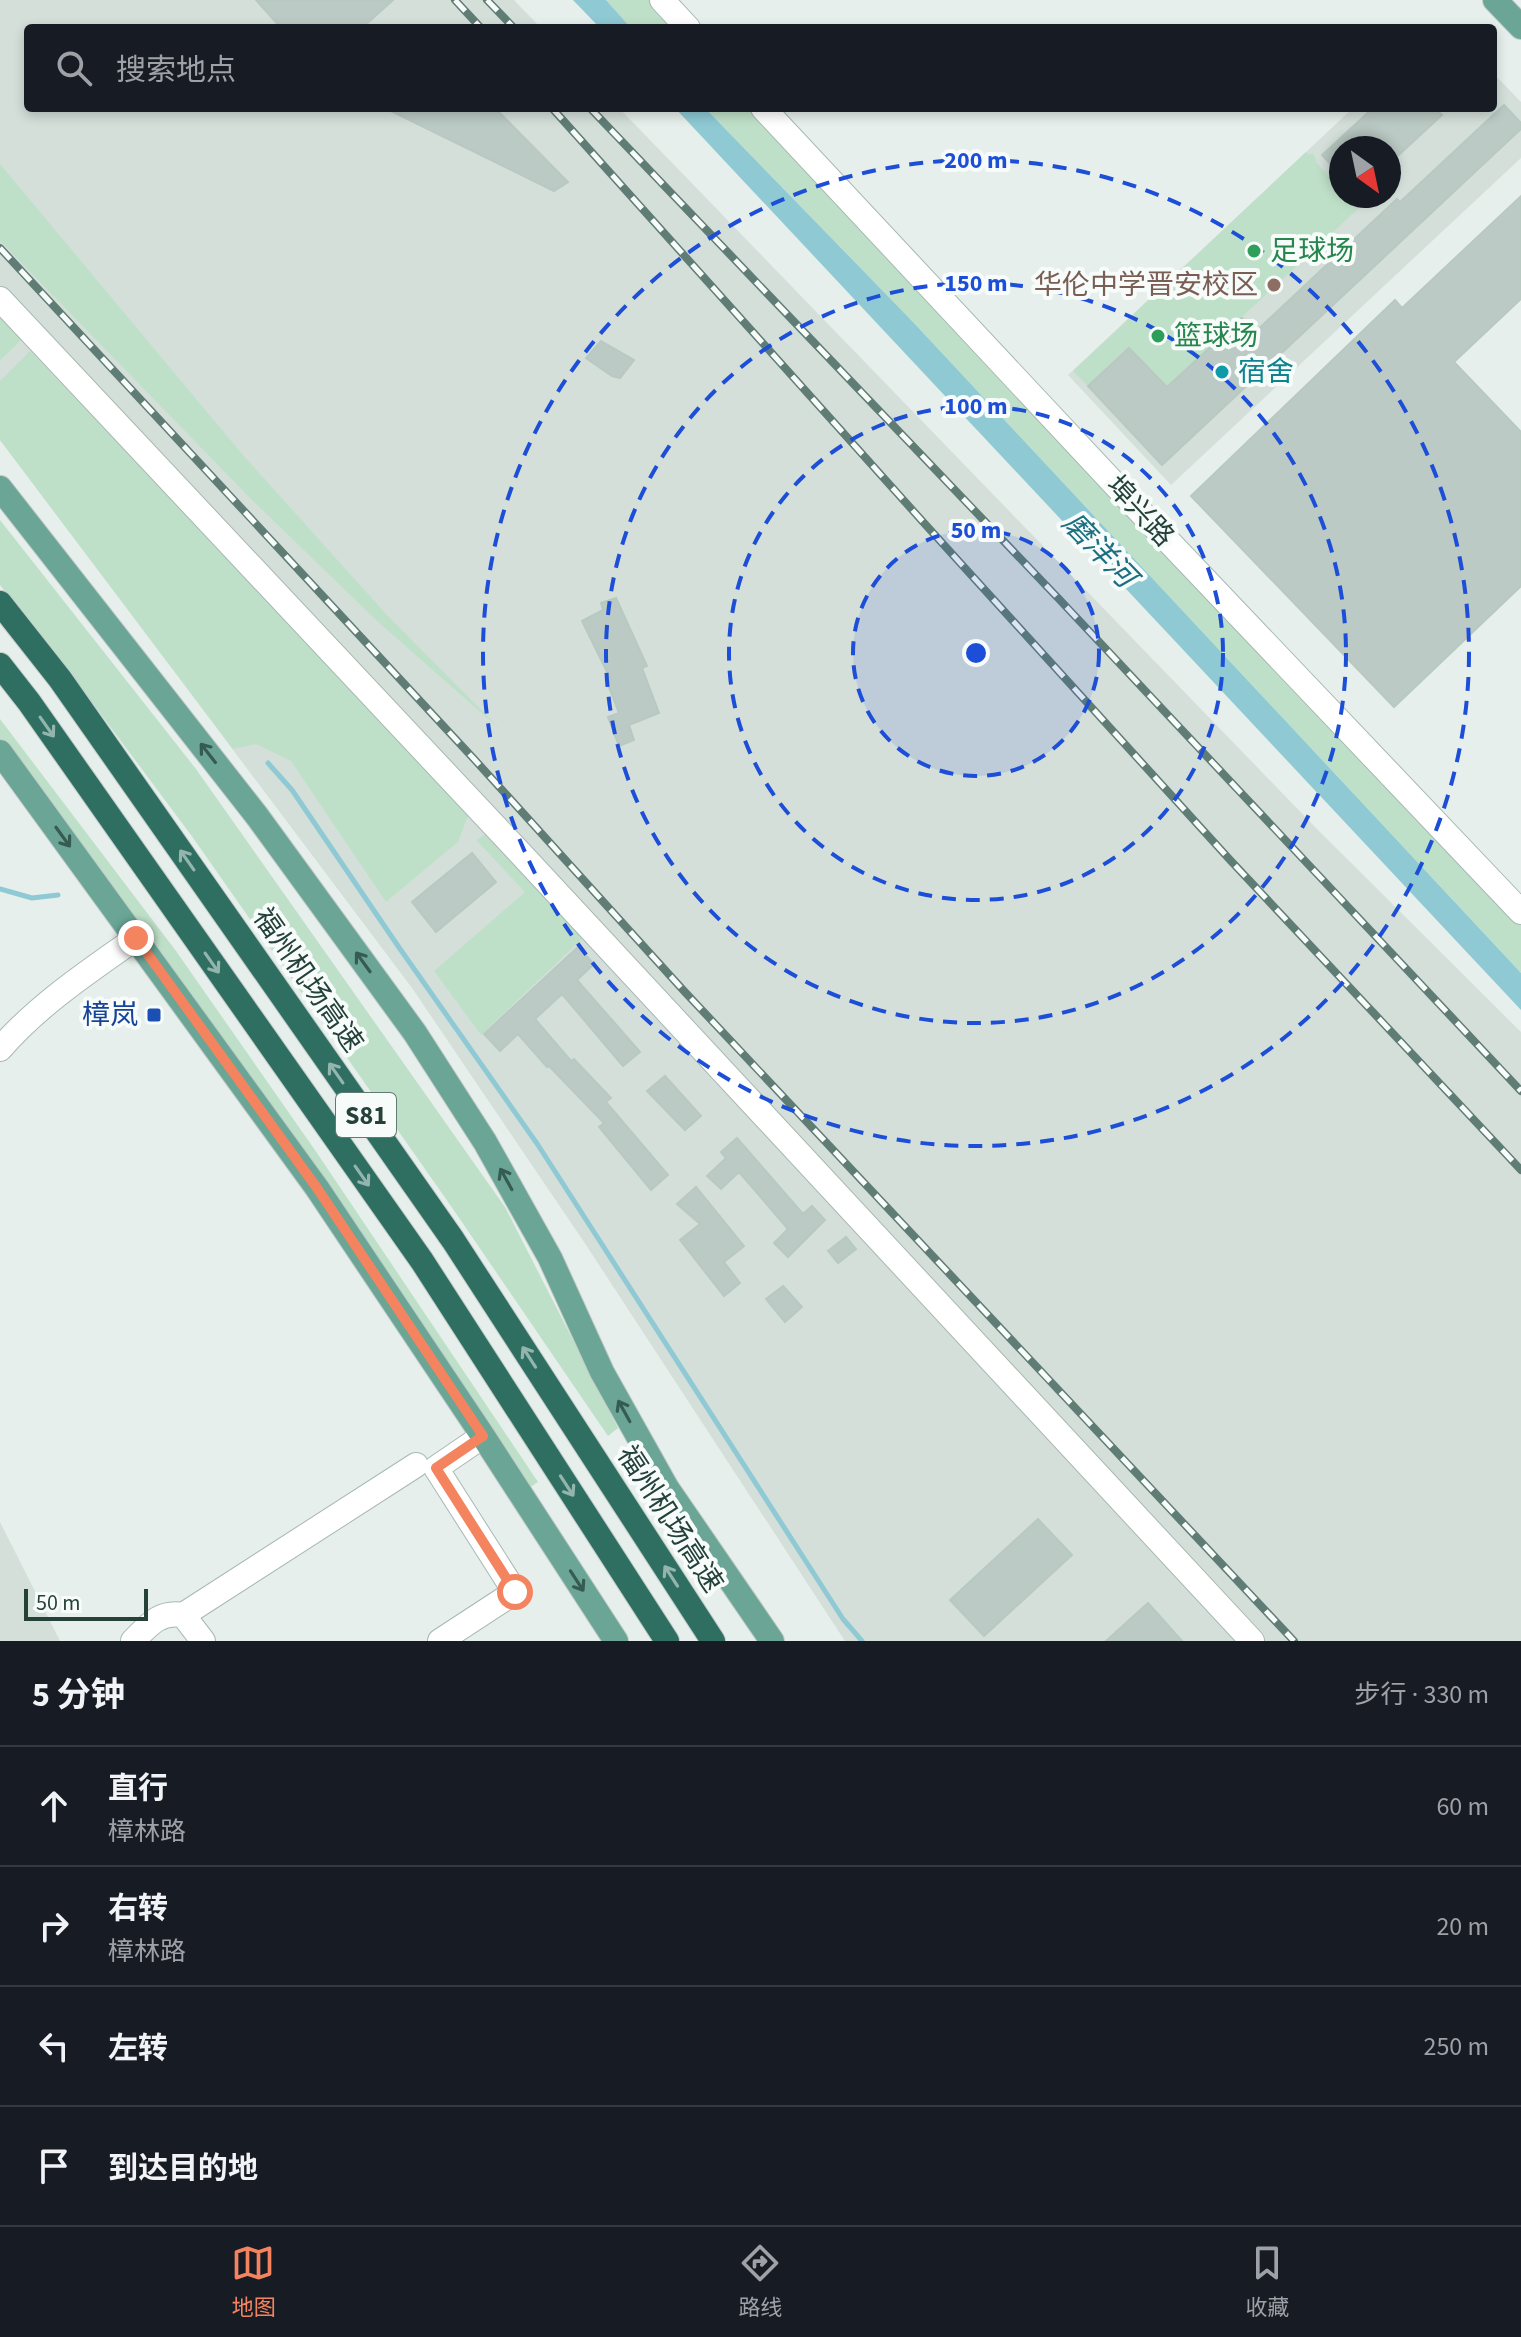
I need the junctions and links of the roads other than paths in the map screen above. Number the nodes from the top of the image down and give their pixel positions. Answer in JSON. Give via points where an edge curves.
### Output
{"nodes":[{"id":1,"x":662,"y":0,"type":"edge"},
{"id":2,"x":1495,"y":0,"type":"edge"},
{"id":3,"x":684,"y":24,"type":"edge"},
{"id":4,"x":1521,"y":27,"type":"edge"},
{"id":5,"x":767,"y":112,"type":"edge"},
{"id":6,"x":0,"y":299,"type":"edge"},
{"id":7,"x":0,"y":488,"type":"edge"},
{"id":8,"x":0,"y":603,"type":"edge"},
{"id":9,"x":0,"y":665,"type":"edge"},
{"id":10,"x":0,"y":752,"type":"edge"},
{"id":11,"x":1521,"y":912,"type":"edge"},
{"id":12,"x":136,"y":938,"type":"junction"},
{"id":13,"x":0,"y":1049,"type":"edge"},
{"id":14,"x":483,"y":1436,"type":"junction"},
{"id":15,"x":416,"y":1465,"type":"dead end"},
{"id":16,"x":183,"y":1615,"type":"junction"},
{"id":17,"x":133,"y":1641,"type":"edge"},
{"id":18,"x":203,"y":1641,"type":"edge"},
{"id":19,"x":440,"y":1641,"type":"edge"},
{"id":20,"x":616,"y":1641,"type":"edge"},
{"id":21,"x":667,"y":1641,"type":"edge"},
{"id":22,"x":713,"y":1641,"type":"edge"},
{"id":23,"x":772,"y":1641,"type":"edge"},
{"id":24,"x":1252,"y":1641,"type":"edge"}],
"edges":[{"from":1,"to":3,"type":"street"},
{"from":2,"to":4,"type":"main road"},
{"from":5,"to":11,"type":"street","name":"埠兴路"},
{"from":6,"to":24,"type":"street"},
{"from":23,"to":7,"type":"main road","one_way":true,"via":[[667,1488],[602,1372],[536,1232],[415,1033],[257,816]]},
{"from":22,"to":8,"type":"highway","name":"福州机场高速","number":"S81","one_way":true,"via":[[453,1240],[60,679]]},
{"from":9,"to":21,"type":"highway","number":"S81","one_way":true,"via":[[422,1261]]},
{"from":10,"to":12,"type":"main road","one_way":true},
{"from":12,"to":13,"type":"street","via":[[51,1001]]},
{"from":12,"to":14,"type":"main road","via":[[317,1188]]},
{"from":14,"to":19,"type":"street","via":[[436,1468],[515,1592]]},
{"from":14,"to":20,"type":"main road","one_way":true},
{"from":15,"to":16,"type":"street"},
{"from":16,"to":17,"type":"street","via":[[161,1616]]},
{"from":16,"to":18,"type":"street"}]}
